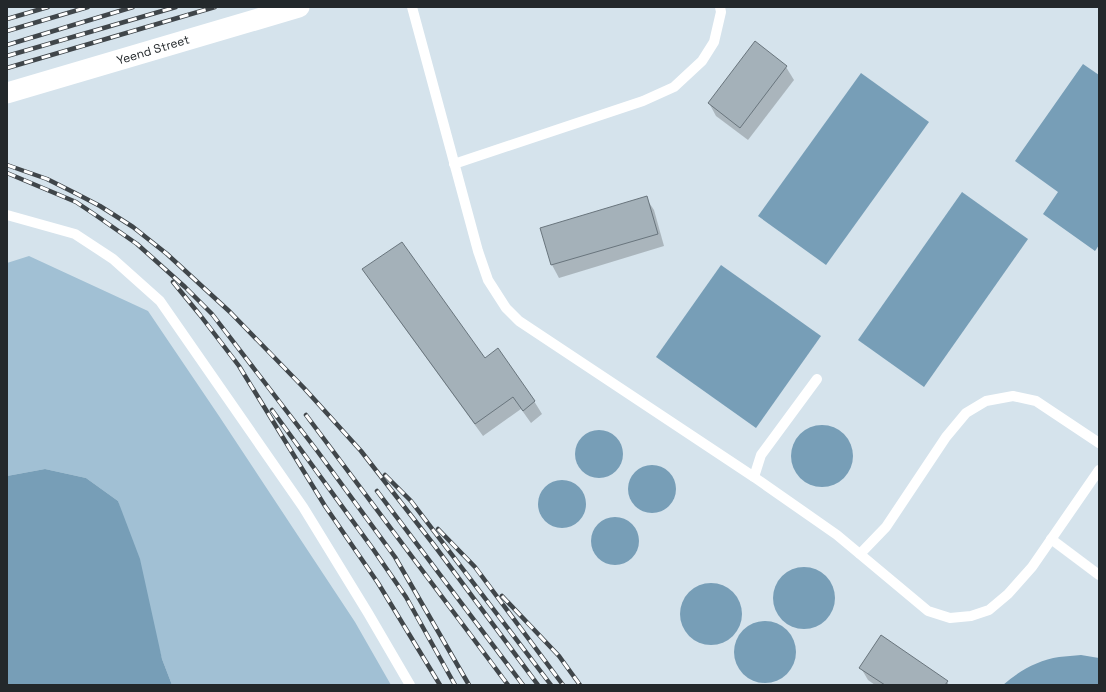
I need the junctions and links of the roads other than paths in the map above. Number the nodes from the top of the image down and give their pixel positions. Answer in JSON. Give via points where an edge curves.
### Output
{"nodes":[{"id":1,"x":299,"y":7,"type":"edge"},
{"id":2,"x":412,"y":7,"type":"edge"},
{"id":3,"x":720,"y":7,"type":"edge"},
{"id":4,"x":7,"y":94,"type":"edge"},
{"id":5,"x":454,"y":164,"type":"junction"},
{"id":6,"x":7,"y":215,"type":"edge"},
{"id":7,"x":817,"y":379,"type":"dead end"},
{"id":8,"x":1099,"y":443,"type":"edge"},
{"id":9,"x":1099,"y":470,"type":"edge"},
{"id":10,"x":754,"y":477,"type":"junction"},
{"id":11,"x":1051,"y":539,"type":"junction"},
{"id":12,"x":860,"y":554,"type":"junction"},
{"id":13,"x":1099,"y":575,"type":"edge"},
{"id":14,"x":410,"y":685,"type":"edge"}],
"edges":[{"from":1,"to":4,"type":"street","name":"Yeend Street"},
{"from":2,"to":5,"type":"lane"},
{"from":3,"to":5,"type":"lane","via":[[714,42],[702,61],[674,88],[643,101]]},
{"from":5,"to":10,"type":"lane","via":[[488,280],[506,308],[519,321]]},
{"from":6,"to":14,"type":"lane","via":[[75,234],[113,259],[160,301],[303,507]]},
{"from":7,"to":10,"type":"lane","via":[[761,455]]},
{"from":8,"to":12,"type":"lane","via":[[1036,401],[1013,396],[986,401],[966,413],[946,436],[886,528]]},
{"from":9,"to":11,"type":"lane"},
{"from":10,"to":12,"type":"lane"},
{"from":11,"to":12,"type":"lane","via":[[1027,573],[989,610],[971,616],[950,618],[928,611]]},
{"from":11,"to":13,"type":"lane"}]}
